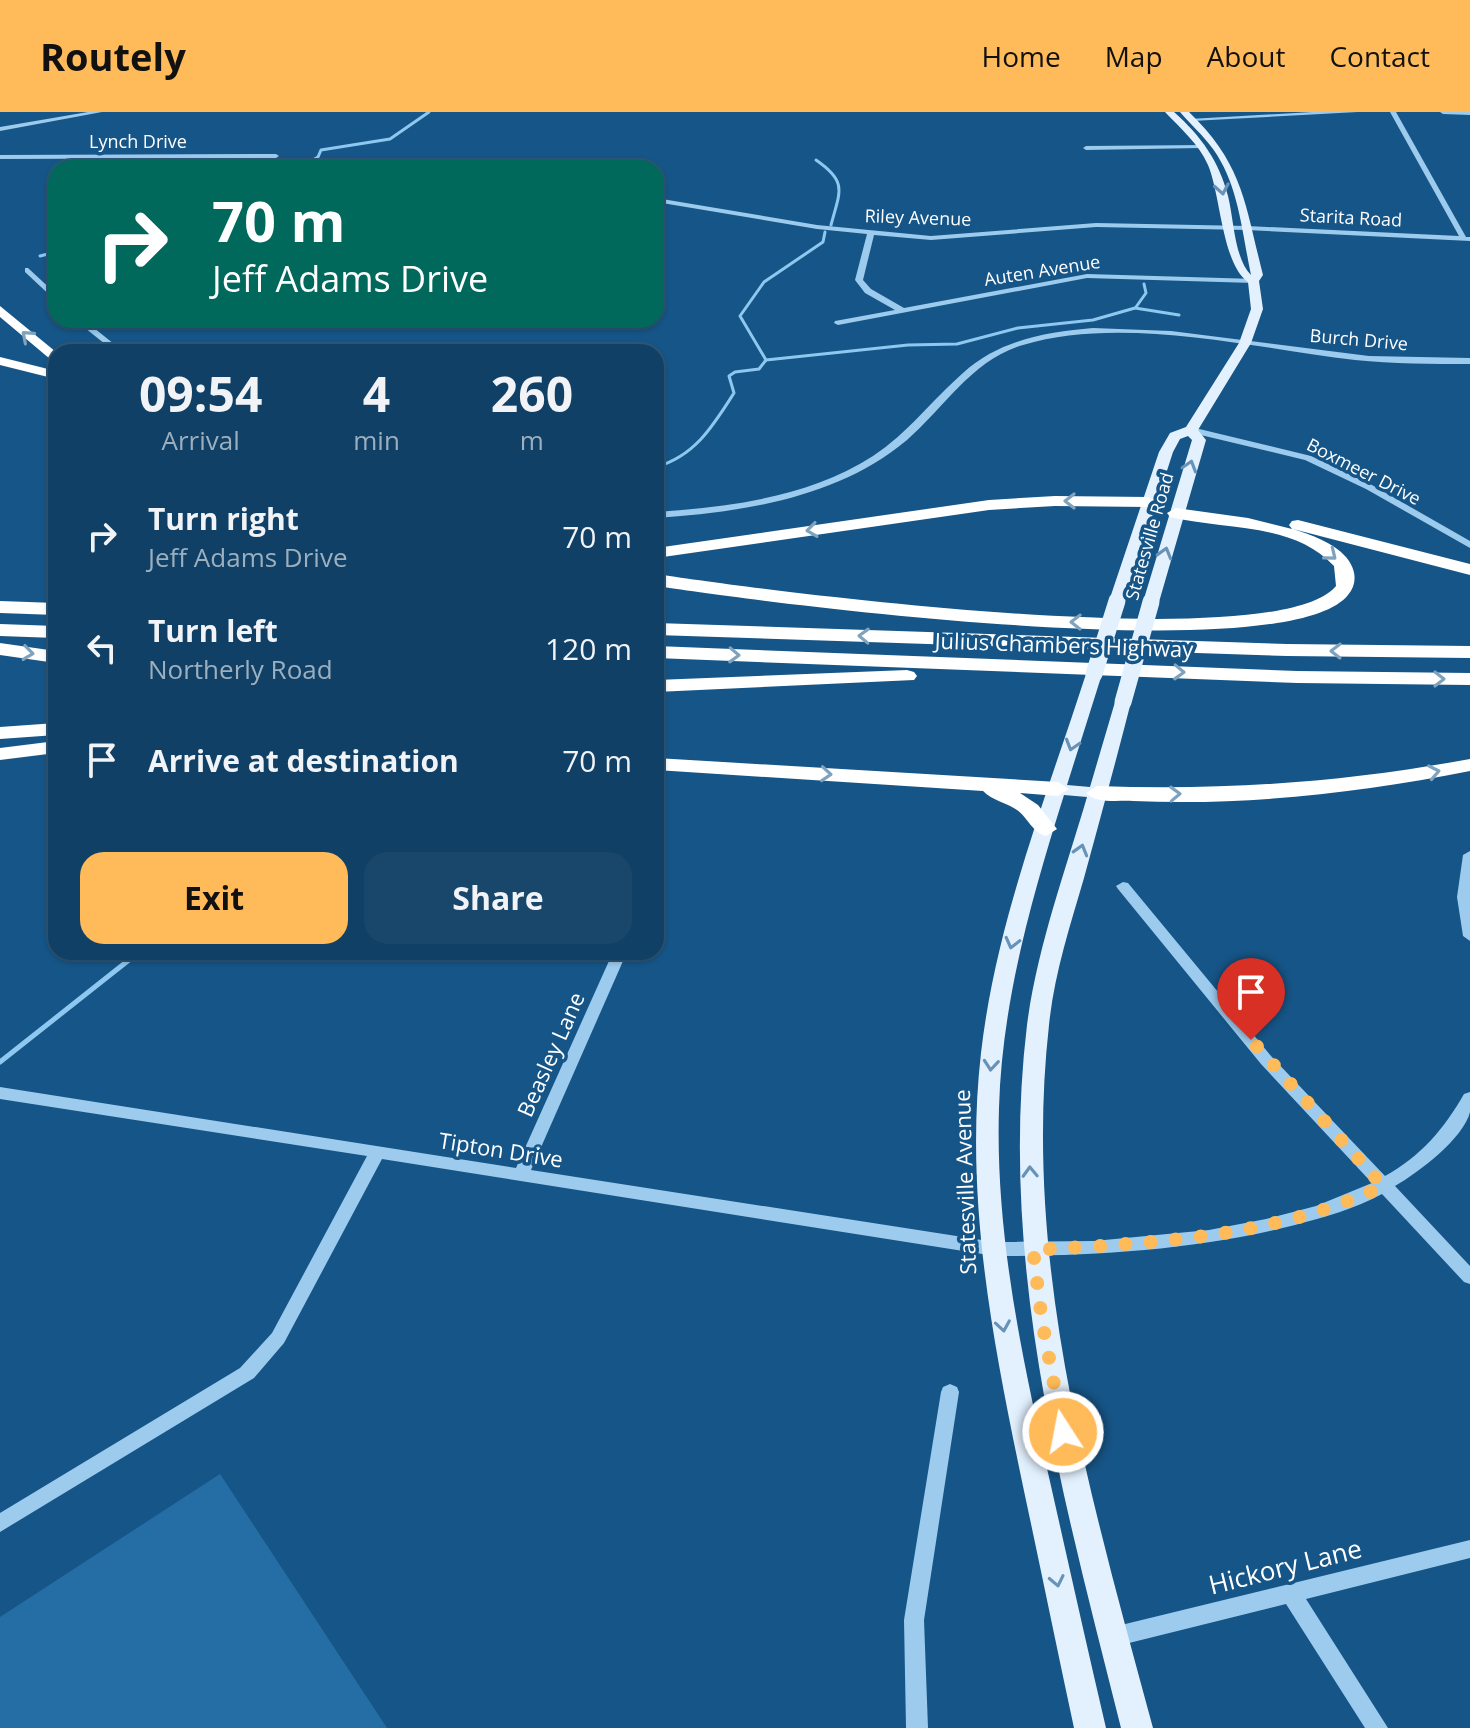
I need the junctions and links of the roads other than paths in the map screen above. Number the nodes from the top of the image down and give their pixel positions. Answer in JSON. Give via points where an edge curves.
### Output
{"nodes":[{"id":1,"x":99,"y":112,"type":"edge"},
{"id":2,"x":1169,"y":112,"type":"edge"},
{"id":3,"x":1355,"y":112,"type":"edge"},
{"id":4,"x":1393,"y":112,"type":"edge"},
{"id":5,"x":1443,"y":112,"type":"edge"},
{"id":6,"x":1470,"y":113,"type":"edge"},
{"id":7,"x":1188,"y":116,"type":"edge"},
{"id":8,"x":0,"y":129,"type":"edge"},
{"id":9,"x":1201,"y":146,"type":"junction"},
{"id":10,"x":1086,"y":148,"type":"dead end"},
{"id":11,"x":276,"y":156,"type":"dead end"},
{"id":12,"x":0,"y":157,"type":"edge"},
{"id":13,"x":664,"y":201,"type":"edge"},
{"id":14,"x":1230,"y":227,"type":"junction"},
{"id":15,"x":1247,"y":228,"type":"junction"},
{"id":16,"x":871,"y":233,"type":"junction"},
{"id":17,"x":1467,"y":239,"type":"edge"},
{"id":18,"x":28,"y":270,"type":"dead end"},
{"id":19,"x":1253,"y":281,"type":"junction"},
{"id":20,"x":48,"y":291,"type":"edge"},
{"id":21,"x":0,"y":310,"type":"edge"},
{"id":22,"x":905,"y":312,"type":"junction"},
{"id":23,"x":838,"y":323,"type":"dead end"},
{"id":24,"x":89,"y":328,"type":"edge"},
{"id":25,"x":1245,"y":343,"type":"junction"},
{"id":26,"x":110,"y":344,"type":"edge"},
{"id":27,"x":48,"y":353,"type":"edge"},
{"id":28,"x":0,"y":361,"type":"edge"},
{"id":29,"x":1470,"y":361,"type":"edge"},
{"id":30,"x":48,"y":373,"type":"edge"},
{"id":31,"x":1191,"y":430,"type":"junction"},
{"id":32,"x":1148,"y":502,"type":"junction"},
{"id":33,"x":1177,"y":509,"type":"junction"},
{"id":34,"x":664,"y":514,"type":"edge"},
{"id":35,"x":1470,"y":545,"type":"edge"},
{"id":36,"x":664,"y":552,"type":"edge"},
{"id":37,"x":1470,"y":570,"type":"edge"},
{"id":38,"x":664,"y":581,"type":"edge"},
{"id":39,"x":664,"y":587,"type":"edge"},
{"id":40,"x":0,"y":607,"type":"edge"},
{"id":41,"x":48,"y":609,"type":"edge"},
{"id":42,"x":664,"y":629,"type":"edge"},
{"id":43,"x":0,"y":630,"type":"edge"},
{"id":44,"x":48,"y":632,"type":"edge"},
{"id":45,"x":1110,"y":644,"type":"junction"},
{"id":46,"x":0,"y":649,"type":"edge"},
{"id":47,"x":664,"y":652,"type":"edge"},
{"id":48,"x":1470,"y":652,"type":"edge"},
{"id":49,"x":48,"y":656,"type":"edge"},
{"id":50,"x":1101,"y":670,"type":"junction"},
{"id":51,"x":1470,"y":679,"type":"edge"},
{"id":52,"x":664,"y":686,"type":"edge"},
{"id":53,"x":48,"y":730,"type":"edge"},
{"id":54,"x":0,"y":733,"type":"edge"},
{"id":55,"x":48,"y":748,"type":"edge"},
{"id":56,"x":0,"y":754,"type":"edge"},
{"id":57,"x":664,"y":758,"type":"edge"},
{"id":58,"x":48,"y":764,"type":"edge"},
{"id":59,"x":664,"y":764,"type":"edge"},
{"id":60,"x":1470,"y":765,"type":"edge"},
{"id":61,"x":0,"y":767,"type":"edge"},
{"id":62,"x":748,"y":769,"type":"junction"},
{"id":63,"x":964,"y":785,"type":"junction"},
{"id":64,"x":1058,"y":789,"type":"junction"},
{"id":65,"x":1097,"y":793,"type":"junction"},
{"id":66,"x":1046,"y":829,"type":"junction"},
{"id":67,"x":1470,"y":855,"type":"edge"},
{"id":68,"x":1123,"y":886,"type":"dead end"},
{"id":69,"x":1470,"y":936,"type":"edge"},
{"id":70,"x":616,"y":960,"type":"edge"},
{"id":71,"x":0,"y":1093,"type":"edge"},
{"id":72,"x":1470,"y":1098,"type":"edge"},
{"id":73,"x":377,"y":1152,"type":"junction"},
{"id":74,"x":521,"y":1174,"type":"junction"},
{"id":75,"x":1383,"y":1186,"type":"junction"},
{"id":76,"x":995,"y":1249,"type":"junction"},
{"id":77,"x":1033,"y":1250,"type":"junction"},
{"id":78,"x":1470,"y":1277,"type":"edge"},
{"id":79,"x":950,"y":1392,"type":"dead end"},
{"id":80,"x":0,"y":1523,"type":"edge"},
{"id":81,"x":1470,"y":1549,"type":"edge"},
{"id":82,"x":1291,"y":1593,"type":"junction"},
{"id":83,"x":1113,"y":1637,"type":"junction"},
{"id":84,"x":917,"y":1728,"type":"edge"},
{"id":85,"x":1090,"y":1728,"type":"edge"},
{"id":86,"x":1137,"y":1728,"type":"edge"},
{"id":87,"x":1377,"y":1728,"type":"edge"}],
"edges":[{"from":1,"to":8,"type":"street","name":"Lynch Drive"},
{"from":2,"to":9,"type":"main road","name":"Statesville Road"},
{"from":3,"to":7,"type":"street"},
{"from":4,"to":17,"type":"street"},
{"from":5,"to":6,"type":"street"},
{"from":7,"to":15,"type":"main road","name":"Statesville Road","via":[[1233,172]]},
{"from":9,"to":10,"type":"street"},
{"from":9,"to":14,"type":"main road","name":"Statesville Road","one_way":true,"via":[[1219,174]]},
{"from":11,"to":12,"type":"street","name":"Lynch Drive"},
{"from":13,"to":16,"type":"street","name":"Riley Avenue"},
{"from":14,"to":15,"type":"street","name":"Starita Road"},
{"from":14,"to":16,"type":"street","name":"Riley Avenue","via":[[1060,226],[953,238]]},
{"from":14,"to":19,"type":"main road","name":"Statesville Road","via":[[1243,274]]},
{"from":15,"to":17,"type":"street","name":"Starita Road"},
{"from":15,"to":19,"type":"main road","name":"Statesville Road","via":[[1257,275]]},
{"from":16,"to":22,"type":"street","via":[[859,280]]},
{"from":18,"to":20,"type":"street"},
{"from":19,"to":22,"type":"street","name":"Auten Avenue","via":[[1087,276]]},
{"from":19,"to":25,"type":"main road","name":"Statesville Road","via":[[1257,309]]},
{"from":27,"to":21,"type":"highway","one_way":true},
{"from":22,"to":23,"type":"street","name":"Auten Avenue"},
{"from":24,"to":26,"type":"street"},
{"from":25,"to":29,"type":"street","name":"Burch Drive","via":[[1373,359]]},
{"from":25,"to":31,"type":"main road","name":"Statesville Road"},
{"from":25,"to":34,"type":"street","name":"Burch Drive","via":[[1126,330],[1022,342],[981,361],[902,439],[845,474],[762,501]]},
{"from":28,"to":30,"type":"highway"},
{"from":31,"to":32,"type":"main road","name":"Statesville Road","via":[[1175,436]]},
{"from":33,"to":31,"type":"main road","name":"Statesville Road","one_way":true,"via":[[1199,440]]},
{"from":31,"to":35,"type":"street","name":"Boxmeer Drive","via":[[1308,458]]},
{"from":32,"to":33,"type":"main road"},
{"from":32,"to":36,"type":"highway","one_way":true,"via":[[989,505]]},
{"from":32,"to":64,"type":"main road","name":"Statesville Avenue","one_way":true,"bridge":true},
{"from":33,"to":37,"type":"highway","via":[[1306,526]]},
{"from":33,"to":38,"type":"highway","one_way":true,"via":[[1308,541],[1341,563],[1346,584],[1330,602],[1293,615],[1124,623],[890,611]]},
{"from":65,"to":33,"type":"main road","name":"Statesville Road","one_way":true,"bridge":true},
{"from":39,"to":45,"type":"highway","via":[[814,612]]},
{"from":40,"to":41,"type":"highway"},
{"from":45,"to":42,"type":"highway","name":"Julius Chambers Highway","one_way":true},
{"from":43,"to":44,"type":"highway"},
{"from":48,"to":45,"type":"highway","name":"Julius Chambers Highway","one_way":true},
{"from":46,"to":49,"type":"highway","one_way":true},
{"from":47,"to":50,"type":"highway","name":"Julius Chambers Highway","one_way":true},
{"from":50,"to":51,"type":"highway","name":"Julius Chambers Highway","one_way":true},
{"from":50,"to":52,"type":"highway"},
{"from":53,"to":54,"type":"highway"},
{"from":55,"to":56,"type":"highway"},
{"from":57,"to":62,"type":"highway"},
{"from":58,"to":61,"type":"highway"},
{"from":59,"to":62,"type":"highway"},
{"from":65,"to":60,"type":"highway","one_way":true,"via":[[1318,788]]},
{"from":62,"to":63,"type":"highway","one_way":true},
{"from":63,"to":64,"type":"highway"},
{"from":63,"to":66,"type":"highway","via":[[1021,801]]},
{"from":64,"to":65,"type":"main road"},
{"from":64,"to":66,"type":"main road","name":"Statesville Avenue"},
{"from":77,"to":65,"type":"main road","one_way":true,"via":[[1030,1129],[1037,1026],[1049,963]]},
{"from":66,"to":76,"type":"main road","name":"Statesville Avenue","one_way":true,"via":[[1008,956],[992,1053],[987,1126]]},
{"from":67,"to":69,"type":"street","via":[[1464,897]]},
{"from":68,"to":75,"type":"street","via":[[1266,1060]]},
{"from":70,"to":74,"type":"street","name":"Beasley Lane"},
{"from":71,"to":73,"type":"street","name":"Tipton Drive"},
{"from":72,"to":75,"type":"street","name":"Tipton Drive","via":[[1448,1135]]},
{"from":73,"to":74,"type":"street","name":"Tipton Drive"},
{"from":73,"to":80,"type":"street","via":[[278,1338],[247,1373]]},
{"from":74,"to":76,"type":"street","name":"Tipton Drive"},
{"from":75,"to":77,"type":"street","name":"Tipton Drive","via":[[1324,1210],[1217,1234]]},
{"from":75,"to":78,"type":"street"},
{"from":76,"to":77,"type":"street","name":"Tipton Drive"},
{"from":76,"to":85,"type":"main road","name":"Statesville Avenue","one_way":true,"via":[[1010,1362]]},
{"from":77,"to":83,"type":"main road","via":[[1063,1432]]},
{"from":79,"to":84,"type":"street","via":[[914,1620]]},
{"from":81,"to":82,"type":"street","name":"Hickory Lane"},
{"from":82,"to":83,"type":"street","name":"Hickory Lane"},
{"from":82,"to":87,"type":"street"},
{"from":83,"to":86,"type":"main road"}]}
